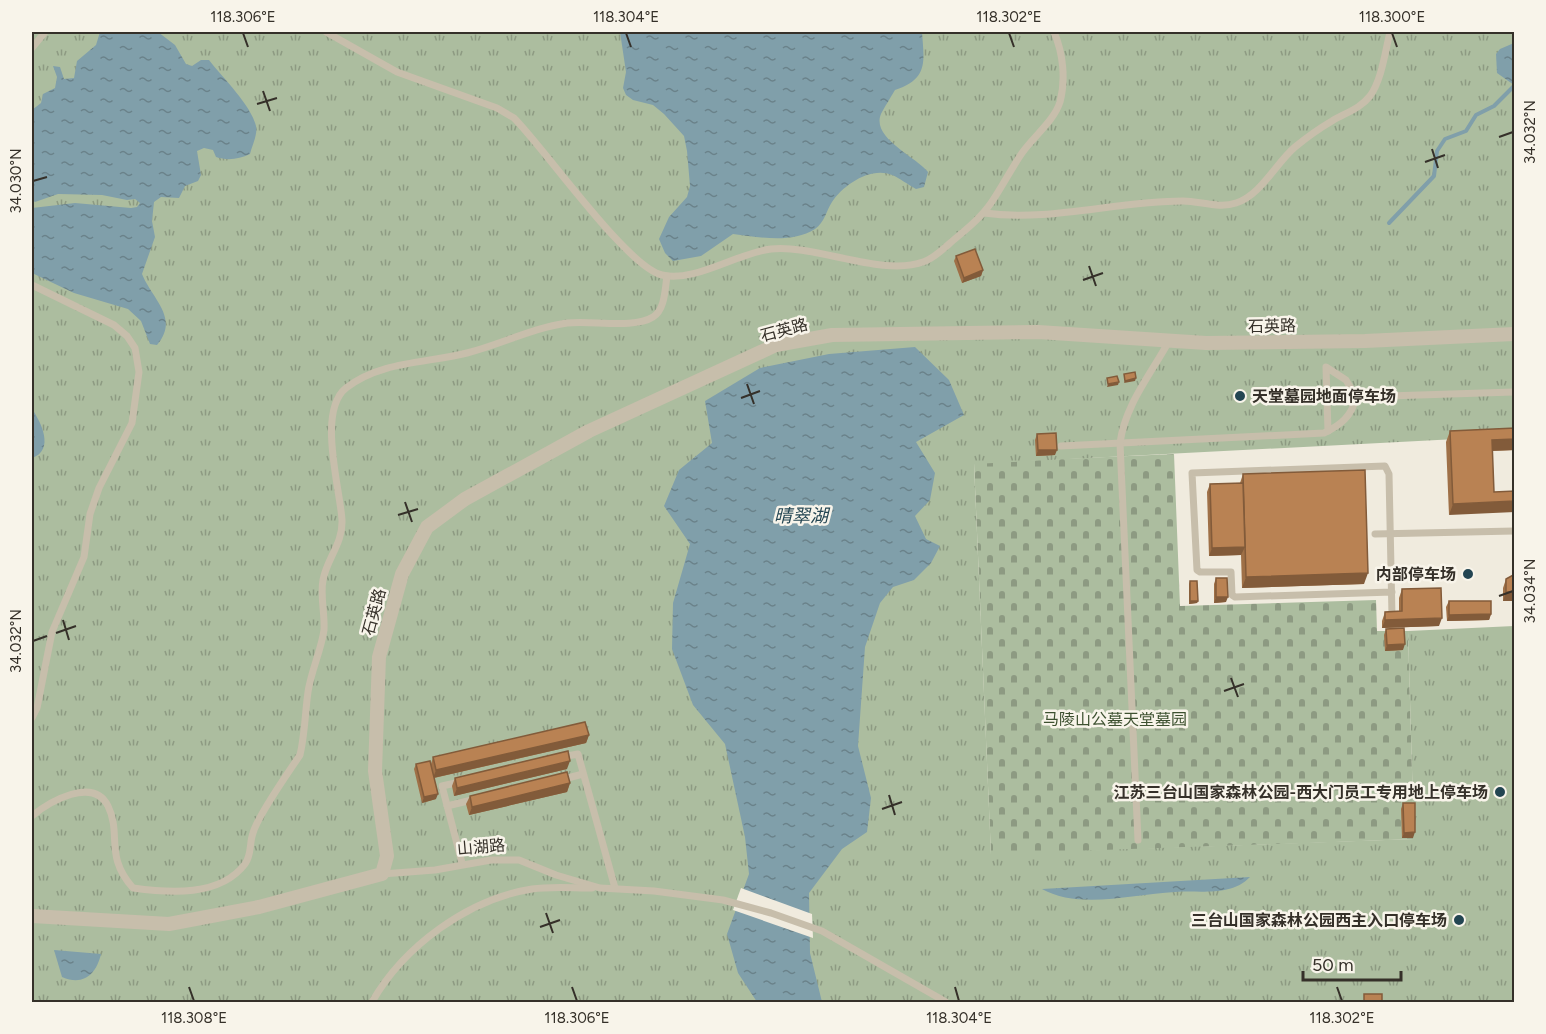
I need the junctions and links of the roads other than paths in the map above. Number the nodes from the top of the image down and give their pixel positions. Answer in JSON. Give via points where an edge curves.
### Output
{"nodes":[{"id":1,"x":45,"y":32,"type":"edge"},
{"id":2,"x":326,"y":32,"type":"edge"},
{"id":3,"x":1054,"y":32,"type":"edge"},
{"id":4,"x":1390,"y":32,"type":"edge"},
{"id":5,"x":32,"y":48,"type":"edge"},
{"id":6,"x":984,"y":213,"type":"junction"},
{"id":7,"x":667,"y":276,"type":"junction"},
{"id":8,"x":32,"y":285,"type":"edge"},
{"id":9,"x":1515,"y":334,"type":"edge"},
{"id":10,"x":1169,"y":341,"type":"junction"},
{"id":11,"x":1515,"y":392,"type":"edge"},
{"id":12,"x":1356,"y":397,"type":"junction"},
{"id":13,"x":1328,"y":431,"type":"junction"},
{"id":14,"x":1119,"y":443,"type":"junction"},
{"id":15,"x":1061,"y":446,"type":"dead end"},
{"id":16,"x":1515,"y":531,"type":"edge"},
{"id":17,"x":1375,"y":534,"type":"dead end"},
{"id":18,"x":1391,"y":534,"type":"junction"},
{"id":19,"x":1392,"y":592,"type":"junction"},
{"id":20,"x":1392,"y":616,"type":"edge"},
{"id":21,"x":32,"y":718,"type":"edge"},
{"id":22,"x":555,"y":759,"type":"edge"},
{"id":23,"x":583,"y":774,"type":"junction"},
{"id":24,"x":465,"y":781,"type":"edge"},
{"id":25,"x":549,"y":782,"type":"edge"},
{"id":26,"x":481,"y":798,"type":"edge"},
{"id":27,"x":447,"y":806,"type":"junction"},
{"id":28,"x":32,"y":816,"type":"edge"},
{"id":29,"x":1138,"y":840,"type":"dead end"},
{"id":30,"x":462,"y":863,"type":"junction"},
{"id":31,"x":382,"y":874,"type":"junction"},
{"id":32,"x":600,"y":888,"type":"junction"},
{"id":33,"x":615,"y":888,"type":"junction"},
{"id":34,"x":32,"y":916,"type":"edge"},
{"id":35,"x":372,"y":1002,"type":"edge"},
{"id":36,"x":946,"y":1002,"type":"edge"}],
"edges":[{"from":1,"to":5,"type":"lane"},
{"from":2,"to":7,"type":"lane","via":[[397,72],[497,108],[514,118],[606,228],[640,262]]},
{"from":3,"to":6,"type":"lane","via":[[1064,68],[1059,104]]},
{"from":4,"to":6,"type":"lane","via":[[1369,97],[1355,110],[1297,145],[1247,197],[1235,204],[1184,201],[1068,213]]},
{"from":6,"to":7,"type":"lane","via":[[925,262],[878,264],[773,248],[697,272]]},
{"from":7,"to":28,"type":"lane","via":[[662,305],[646,321],[587,321],[535,329],[467,353],[391,368],[344,389],[334,407],[332,432],[342,522],[340,542],[323,580],[324,631],[308,693],[304,741],[300,755],[253,833],[245,864],[230,878],[192,891],[133,888],[115,860],[110,814],[100,795],[76,793],[44,806]]},
{"from":8,"to":21,"type":"lane","via":[[114,325],[135,348],[139,372],[132,423],[90,514],[84,557],[52,632]]},
{"from":9,"to":10,"type":"street","name":"石英路","via":[[1365,341]]},
{"from":10,"to":14,"type":"lane","via":[[1132,404]]},
{"from":10,"to":31,"type":"street","name":"石英路","via":[[1038,332],[832,335],[776,345],[589,431],[465,499],[427,527],[402,574],[379,657],[375,771],[387,856]]},
{"from":11,"to":12,"type":"lane"},
{"from":12,"to":13,"type":"lane","via":[[1347,418]]},
{"from":12,"to":13,"type":"lane","via":[[1346,380],[1326,367]]},
{"from":13,"to":14,"type":"lane"},
{"from":14,"to":15,"type":"lane"},
{"from":14,"to":29,"type":"lane"},
{"from":16,"to":18,"type":"lane"},
{"from":17,"to":18,"type":"lane"},
{"from":18,"to":19,"type":"lane"},
{"from":18,"to":19,"type":"lane","via":[[1389,474],[1385,466],[1192,473],[1197,570],[1232,572],[1235,597]]},
{"from":19,"to":20,"type":"lane"},
{"from":22,"to":23,"type":"lane","via":[[578,754]]},
{"from":23,"to":25,"type":"lane"},
{"from":23,"to":33,"type":"lane"},
{"from":24,"to":27,"type":"lane","via":[[442,786]]},
{"from":26,"to":27,"type":"lane"},
{"from":27,"to":30,"type":"lane"},
{"from":30,"to":31,"type":"lane","name":"山湖路","via":[[435,870]]},
{"from":30,"to":32,"type":"lane","name":"山湖路","via":[[519,860]]},
{"from":31,"to":34,"type":"street","name":"山湖路","via":[[259,908],[169,924]]},
{"from":32,"to":33,"type":"lane","name":"山湖路"},
{"from":32,"to":35,"type":"lane","via":[[532,889],[471,908],[428,938],[383,983]]},
{"from":33,"to":36,"type":"lane","name":"山湖路","via":[[723,900],[771,913],[822,931]]}]}
